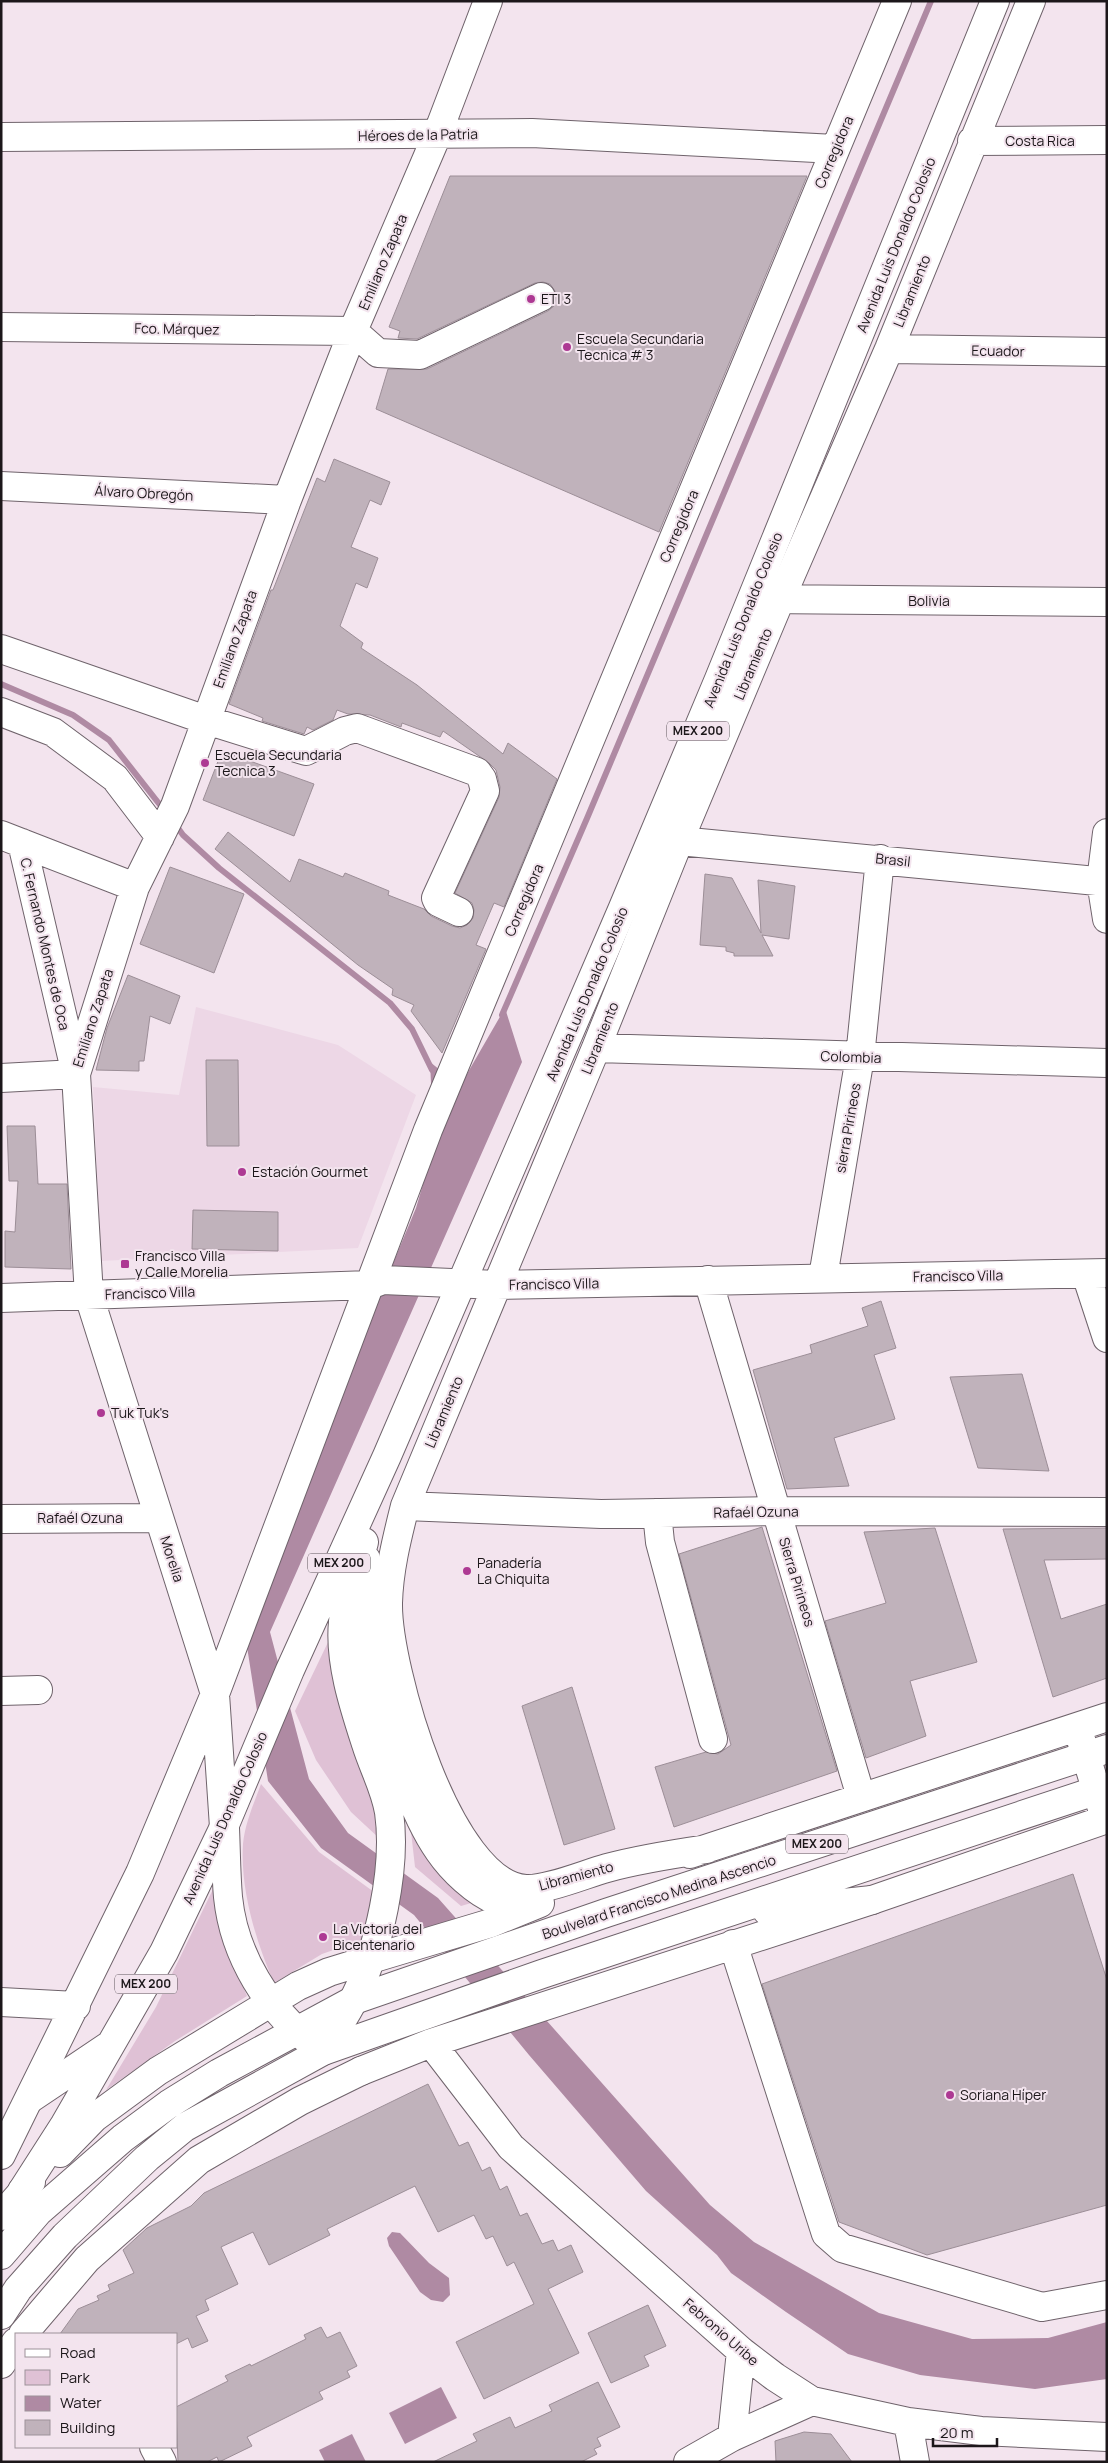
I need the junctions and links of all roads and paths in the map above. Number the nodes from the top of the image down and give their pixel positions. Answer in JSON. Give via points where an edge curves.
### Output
{"nodes":[{"id":1,"x":488,"y":1,"type":"edge"},
{"id":2,"x":897,"y":1,"type":"edge"},
{"id":3,"x":993,"y":8,"type":"edge"},
{"id":4,"x":1027,"y":12,"type":"edge"},
{"id":5,"x":436,"y":135,"type":"junction"},
{"id":6,"x":1,"y":137,"type":"edge"},
{"id":7,"x":1107,"y":140,"type":"edge"},
{"id":8,"x":972,"y":141,"type":"junction"},
{"id":9,"x":835,"y":149,"type":"junction"},
{"id":10,"x":541,"y":297,"type":"dead end"},
{"id":11,"x":1,"y":327,"type":"edge"},
{"id":12,"x":353,"y":331,"type":"junction"},
{"id":13,"x":889,"y":349,"type":"junction"},
{"id":14,"x":1107,"y":352,"type":"edge"},
{"id":15,"x":1,"y":486,"type":"edge"},
{"id":16,"x":287,"y":500,"type":"junction"},
{"id":17,"x":752,"y":599,"type":"junction"},
{"id":18,"x":780,"y":600,"type":"junction"},
{"id":19,"x":1107,"y":602,"type":"edge"},
{"id":20,"x":1,"y":649,"type":"edge"},
{"id":21,"x":1,"y":712,"type":"edge"},
{"id":22,"x":206,"y":720,"type":"junction"},
{"id":23,"x":168,"y":823,"type":"junction"},
{"id":24,"x":1107,"y":833,"type":"edge"},
{"id":25,"x":12,"y":839,"type":"edge"},
{"id":26,"x":679,"y":841,"type":"junction"},
{"id":27,"x":880,"y":859,"type":"junction"},
{"id":28,"x":1104,"y":882,"type":"edge"},
{"id":29,"x":135,"y":887,"type":"junction"},
{"id":30,"x":622,"y":910,"type":"junction"},
{"id":31,"x":459,"y":912,"type":"dead end"},
{"id":32,"x":648,"y":917,"type":"junction"},
{"id":33,"x":1107,"y":919,"type":"edge"},
{"id":34,"x":596,"y":1048,"type":"junction"},
{"id":35,"x":860,"y":1058,"type":"junction"},
{"id":36,"x":1107,"y":1063,"type":"edge"},
{"id":37,"x":76,"y":1074,"type":"junction"},
{"id":38,"x":1,"y":1078,"type":"edge"},
{"id":39,"x":1096,"y":1274,"type":"edge"},
{"id":40,"x":822,"y":1277,"type":"junction"},
{"id":41,"x":708,"y":1280,"type":"junction"},
{"id":42,"x":376,"y":1283,"type":"junction"},
{"id":43,"x":449,"y":1284,"type":"junction"},
{"id":44,"x":497,"y":1285,"type":"junction"},
{"id":45,"x":89,"y":1296,"type":"junction"},
{"id":46,"x":1,"y":1298,"type":"edge"},
{"id":47,"x":1107,"y":1338,"type":"edge"},
{"id":48,"x":387,"y":1456,"type":"junction"},
{"id":49,"x":405,"y":1506,"type":"junction"},
{"id":50,"x":776,"y":1511,"type":"junction"},
{"id":51,"x":1107,"y":1512,"type":"edge"},
{"id":52,"x":657,"y":1513,"type":"junction"},
{"id":53,"x":159,"y":1518,"type":"junction"},
{"id":54,"x":1,"y":1519,"type":"edge"},
{"id":55,"x":365,"y":1537,"type":"junction"},
{"id":56,"x":38,"y":1690,"type":"dead end"},
{"id":57,"x":1,"y":1691,"type":"edge"},
{"id":58,"x":215,"y":1694,"type":"junction"},
{"id":59,"x":1107,"y":1717,"type":"edge"},
{"id":60,"x":1077,"y":1726,"type":"junction"},
{"id":61,"x":713,"y":1739,"type":"dead end"},
{"id":62,"x":1096,"y":1753,"type":"edge"},
{"id":63,"x":1101,"y":1788,"type":"edge"},
{"id":64,"x":861,"y":1797,"type":"junction"},
{"id":65,"x":1106,"y":1821,"type":"edge"},
{"id":66,"x":224,"y":1827,"type":"junction"},
{"id":67,"x":707,"y":1849,"type":"junction"},
{"id":68,"x":872,"y":1900,"type":"junction"},
{"id":69,"x":530,"y":1906,"type":"junction"},
{"id":70,"x":713,"y":1917,"type":"junction"},
{"id":71,"x":733,"y":1944,"type":"junction"},
{"id":72,"x":374,"y":1948,"type":"junction"},
{"id":73,"x":354,"y":2000,"type":"junction"},
{"id":74,"x":1,"y":2002,"type":"edge"},
{"id":75,"x":269,"y":2002,"type":"junction"},
{"id":76,"x":76,"y":2006,"type":"junction"},
{"id":77,"x":295,"y":2030,"type":"junction"},
{"id":78,"x":112,"y":2043,"type":"junction"},
{"id":79,"x":431,"y":2043,"type":"junction"},
{"id":80,"x":323,"y":2051,"type":"junction"},
{"id":81,"x":361,"y":2071,"type":"junction"},
{"id":82,"x":31,"y":2098,"type":"junction"},
{"id":83,"x":1,"y":2155,"type":"edge"},
{"id":84,"x":22,"y":2192,"type":"junction"},
{"id":85,"x":7,"y":2230,"type":"edge"},
{"id":86,"x":1,"y":2255,"type":"edge"},
{"id":87,"x":1107,"y":2295,"type":"edge"},
{"id":88,"x":1,"y":2315,"type":"edge"},
{"id":89,"x":24,"y":2333,"type":"edge"},
{"id":90,"x":15,"y":2343,"type":"edge"},
{"id":91,"x":742,"y":2351,"type":"junction"},
{"id":92,"x":1,"y":2364,"type":"edge"},
{"id":93,"x":812,"y":2401,"type":"junction"},
{"id":94,"x":908,"y":2422,"type":"junction"},
{"id":95,"x":1107,"y":2437,"type":"edge"},
{"id":96,"x":155,"y":2448,"type":"edge"},
{"id":97,"x":726,"y":2448,"type":"edge"},
{"id":98,"x":162,"y":2462,"type":"edge"},
{"id":99,"x":688,"y":2462,"type":"edge"},
{"id":100,"x":915,"y":2462,"type":"edge"}],
"edges":[{"from":1,"to":5,"type":"main road","name":"Emiliano Zapata"},
{"from":2,"to":9,"type":"main road","name":"Corregidora"},
{"from":3,"to":4,"type":"main road"},
{"from":3,"to":17,"type":"main road","name":"Avenida Luis Donaldo Colosio","number":"MEX 200"},
{"from":4,"to":8,"type":"main road","name":"Libramiento"},
{"from":5,"to":6,"type":"main road","name":"Héroes de la Patria"},
{"from":5,"to":9,"type":"main road","name":"Héroes de la Patria","via":[[532,133]]},
{"from":5,"to":12,"type":"main road","name":"Emiliano Zapata"},
{"from":7,"to":8,"type":"main road","name":"Costa Rica"},
{"from":8,"to":13,"type":"main road","name":"Libramiento"},
{"from":9,"to":42,"type":"main road","name":"Corregidora","via":[[428,1130]]},
{"from":10,"to":12,"type":"main road","via":[[420,355],[378,353]]},
{"from":11,"to":12,"type":"main road","name":"Fco. Márquez"},
{"from":12,"to":16,"type":"main road","name":"Emiliano Zapata"},
{"from":13,"to":14,"type":"main road","name":"Ecuador"},
{"from":13,"to":18,"type":"main road","name":"Libramiento"},
{"from":15,"to":16,"type":"main road","name":"Álvaro Obregón"},
{"from":16,"to":22,"type":"main road","name":"Emiliano Zapata"},
{"from":17,"to":18,"type":"main road","name":"Bolivia"},
{"from":17,"to":30,"type":"main road","name":"Avenida Luis Donaldo Colosio","number":"MEX 200"},
{"from":18,"to":19,"type":"main road","name":"Bolivia"},
{"from":18,"to":26,"type":"main road","name":"Libramiento"},
{"from":20,"to":22,"type":"main road"},
{"from":21,"to":23,"type":"main road","via":[[53,732]]},
{"from":22,"to":23,"type":"main road","name":"Emiliano Zapata"},
{"from":22,"to":31,"type":"main road","via":[[306,751],[357,728],[477,772],[484,790],[436,898]]},
{"from":23,"to":29,"type":"main road","name":"Emiliano Zapata"},
{"from":24,"to":28,"type":"main road"},
{"from":25,"to":29,"type":"main road"},
{"from":25,"to":37,"type":"main road","name":"C. Fernando Montes de Oca"},
{"from":26,"to":27,"type":"main road","name":"Brasil"},
{"from":26,"to":32,"type":"main road","name":"Libramiento"},
{"from":27,"to":28,"type":"main road","name":"Brasil"},
{"from":27,"to":35,"type":"main road","name":"sierra Pirineos"},
{"from":28,"to":33,"type":"main road"},
{"from":29,"to":37,"type":"main road","name":"Emiliano Zapata"},
{"from":30,"to":32,"type":"main road"},
{"from":30,"to":43,"type":"main road","name":"Avenida Luis Donaldo Colosio","number":"MEX 200"},
{"from":32,"to":34,"type":"main road","name":"Libramiento"},
{"from":34,"to":35,"type":"main road","name":"Colombia"},
{"from":34,"to":44,"type":"main road","name":"Libramiento"},
{"from":35,"to":36,"type":"main road","name":"Colombia"},
{"from":35,"to":40,"type":"main road","name":"sierra Pirineos"},
{"from":37,"to":38,"type":"main road"},
{"from":37,"to":45,"type":"main road","name":"Emiliano Zapata"},
{"from":39,"to":40,"type":"main road","name":"Francisco Villa"},
{"from":39,"to":47,"type":"main road"},
{"from":40,"to":41,"type":"main road","name":"Francisco Villa"},
{"from":41,"to":44,"type":"main road","name":"Francisco Villa"},
{"from":41,"to":50,"type":"main road","name":"Sierra Pirineos"},
{"from":42,"to":43,"type":"main road","name":"Francisco Villa"},
{"from":42,"to":45,"type":"main road","name":"Francisco Villa"},
{"from":42,"to":58,"type":"main road","name":"Corregidora"},
{"from":43,"to":44,"type":"main road","name":"Francisco Villa"},
{"from":43,"to":48,"type":"main road","name":"Avenida Luis Donaldo Colosio","number":"MEX 200"},
{"from":44,"to":49,"type":"main road","name":"Libramiento"},
{"from":45,"to":46,"type":"main road","name":"Francisco Villa"},
{"from":45,"to":53,"type":"main road","name":"Morelia"},
{"from":48,"to":55,"type":"main road","name":"Avenida Luis Donaldo Colosio","number":"MEX 200"},
{"from":48,"to":66,"type":"main road","name":"Avenida Luis Donaldo Colosio","number":"MEX 200","via":[[290,1670]]},
{"from":49,"to":52,"type":"main road","name":"Rafaél Ozuna","via":[[601,1514]]},
{"from":49,"to":67,"type":"main road","name":"Libramiento","via":[[392,1558],[388,1603],[397,1672],[412,1727],[448,1816],[479,1861],[507,1883],[526,1889],[572,1880],[655,1856]]},
{"from":50,"to":51,"type":"main road","name":"Rafaél Ozuna"},
{"from":50,"to":52,"type":"main road","name":"Rafaél Ozuna"},
{"from":50,"to":64,"type":"main road","name":"Sierra Pirineos"},
{"from":52,"to":61,"type":"main road","via":[[660,1542]]},
{"from":53,"to":54,"type":"main road","name":"Rafaél Ozuna"},
{"from":53,"to":58,"type":"main road","name":"Morelia"},
{"from":55,"to":69,"type":"main road","via":[[370,1651],[378,1693],[406,1782],[426,1828],[439,1852],[475,1888],[497,1901]]},
{"from":55,"to":72,"type":"main road","name":"Avenida Luis Donaldo Colosio","number":"MEX 200","via":[[343,1622],[343,1650],[366,1746],[388,1810],[391,1835],[390,1869]]},
{"from":56,"to":57,"type":"main road"},
{"from":58,"to":66,"type":"main road","name":"Morelia"},
{"from":58,"to":76,"type":"main road","name":"Corregidora","via":[[140,1873]]},
{"from":59,"to":60,"type":"main road"},
{"from":60,"to":62,"type":"main road"},
{"from":60,"to":64,"type":"main road"},
{"from":62,"to":63,"type":"main road"},
{"from":62,"to":73,"type":"main road","name":"Boulvelard Francisco Medina Ascencio","number":"MEX 200","via":[[606,1913]]},
{"from":63,"to":65,"type":"main road"},
{"from":63,"to":70,"type":"main road","number":"MEX 200"},
{"from":64,"to":67,"type":"main road"},
{"from":65,"to":68,"type":"main road"},
{"from":66,"to":75,"type":"main road","name":"Morelia","via":[[228,1899],[252,1974]]},
{"from":66,"to":78,"type":"main road","name":"Avenida Luis Donaldo Colosio","number":"MEX 200","via":[[164,1952]]},
{"from":67,"to":69,"type":"main road"},
{"from":68,"to":70,"type":"main road"},
{"from":68,"to":71,"type":"main road"},
{"from":69,"to":72,"type":"main road","via":[[491,1923],[413,1947]]},
{"from":70,"to":80,"type":"main road","number":"MEX 200"},
{"from":71,"to":79,"type":"main road"},
{"from":71,"to":87,"type":"main road","via":[[826,2234],[842,2248],[1042,2307]]},
{"from":72,"to":73,"type":"main road","number":"MEX 200"},
{"from":72,"to":75,"type":"main road"},
{"from":73,"to":77,"type":"main road","number":"MEX 200"},
{"from":73,"to":80,"type":"main road","number":"MEX 200"},
{"from":74,"to":76,"type":"main road"},
{"from":75,"to":77,"type":"main road","name":"Morelia"},
{"from":75,"to":84,"type":"main road","via":[[158,2071],[94,2118]]},
{"from":76,"to":82,"type":"main road","name":"Corregidora"},
{"from":77,"to":80,"type":"main road","name":"Morelia"},
{"from":77,"to":85,"type":"main road","number":"MEX 200","via":[[169,2104],[38,2212]]},
{"from":78,"to":82,"type":"main road"},
{"from":78,"to":84,"type":"main road","name":"Avenida Luis Donaldo Colosio","number":"MEX 200"},
{"from":79,"to":81,"type":"main road"},
{"from":79,"to":91,"type":"main road","name":"Febronio Uribe","via":[[511,2147]]},
{"from":80,"to":81,"type":"main road","name":"Morelia"},
{"from":80,"to":88,"type":"main road","number":"MEX 200","via":[[185,2128],[147,2158],[65,2236],[18,2289]]},
{"from":81,"to":89,"type":"main road","via":[[300,2101],[199,2160],[87,2259]]},
{"from":82,"to":83,"type":"main road","name":"Corregidora"},
{"from":84,"to":85,"type":"main road"},
{"from":85,"to":86,"type":"main road","number":"MEX 200"},
{"from":90,"to":92,"type":"main road"},
{"from":91,"to":93,"type":"main road","name":"Febronio Uribe"},
{"from":91,"to":97,"type":"main road"},
{"from":93,"to":94,"type":"main road","name":"Febronio Uribe"},
{"from":93,"to":97,"type":"main road"},
{"from":94,"to":95,"type":"main road","name":"Febronio Uribe","via":[[981,2431]]},
{"from":94,"to":100,"type":"main road"},
{"from":96,"to":98,"type":"main road"},
{"from":97,"to":99,"type":"main road"}]}
